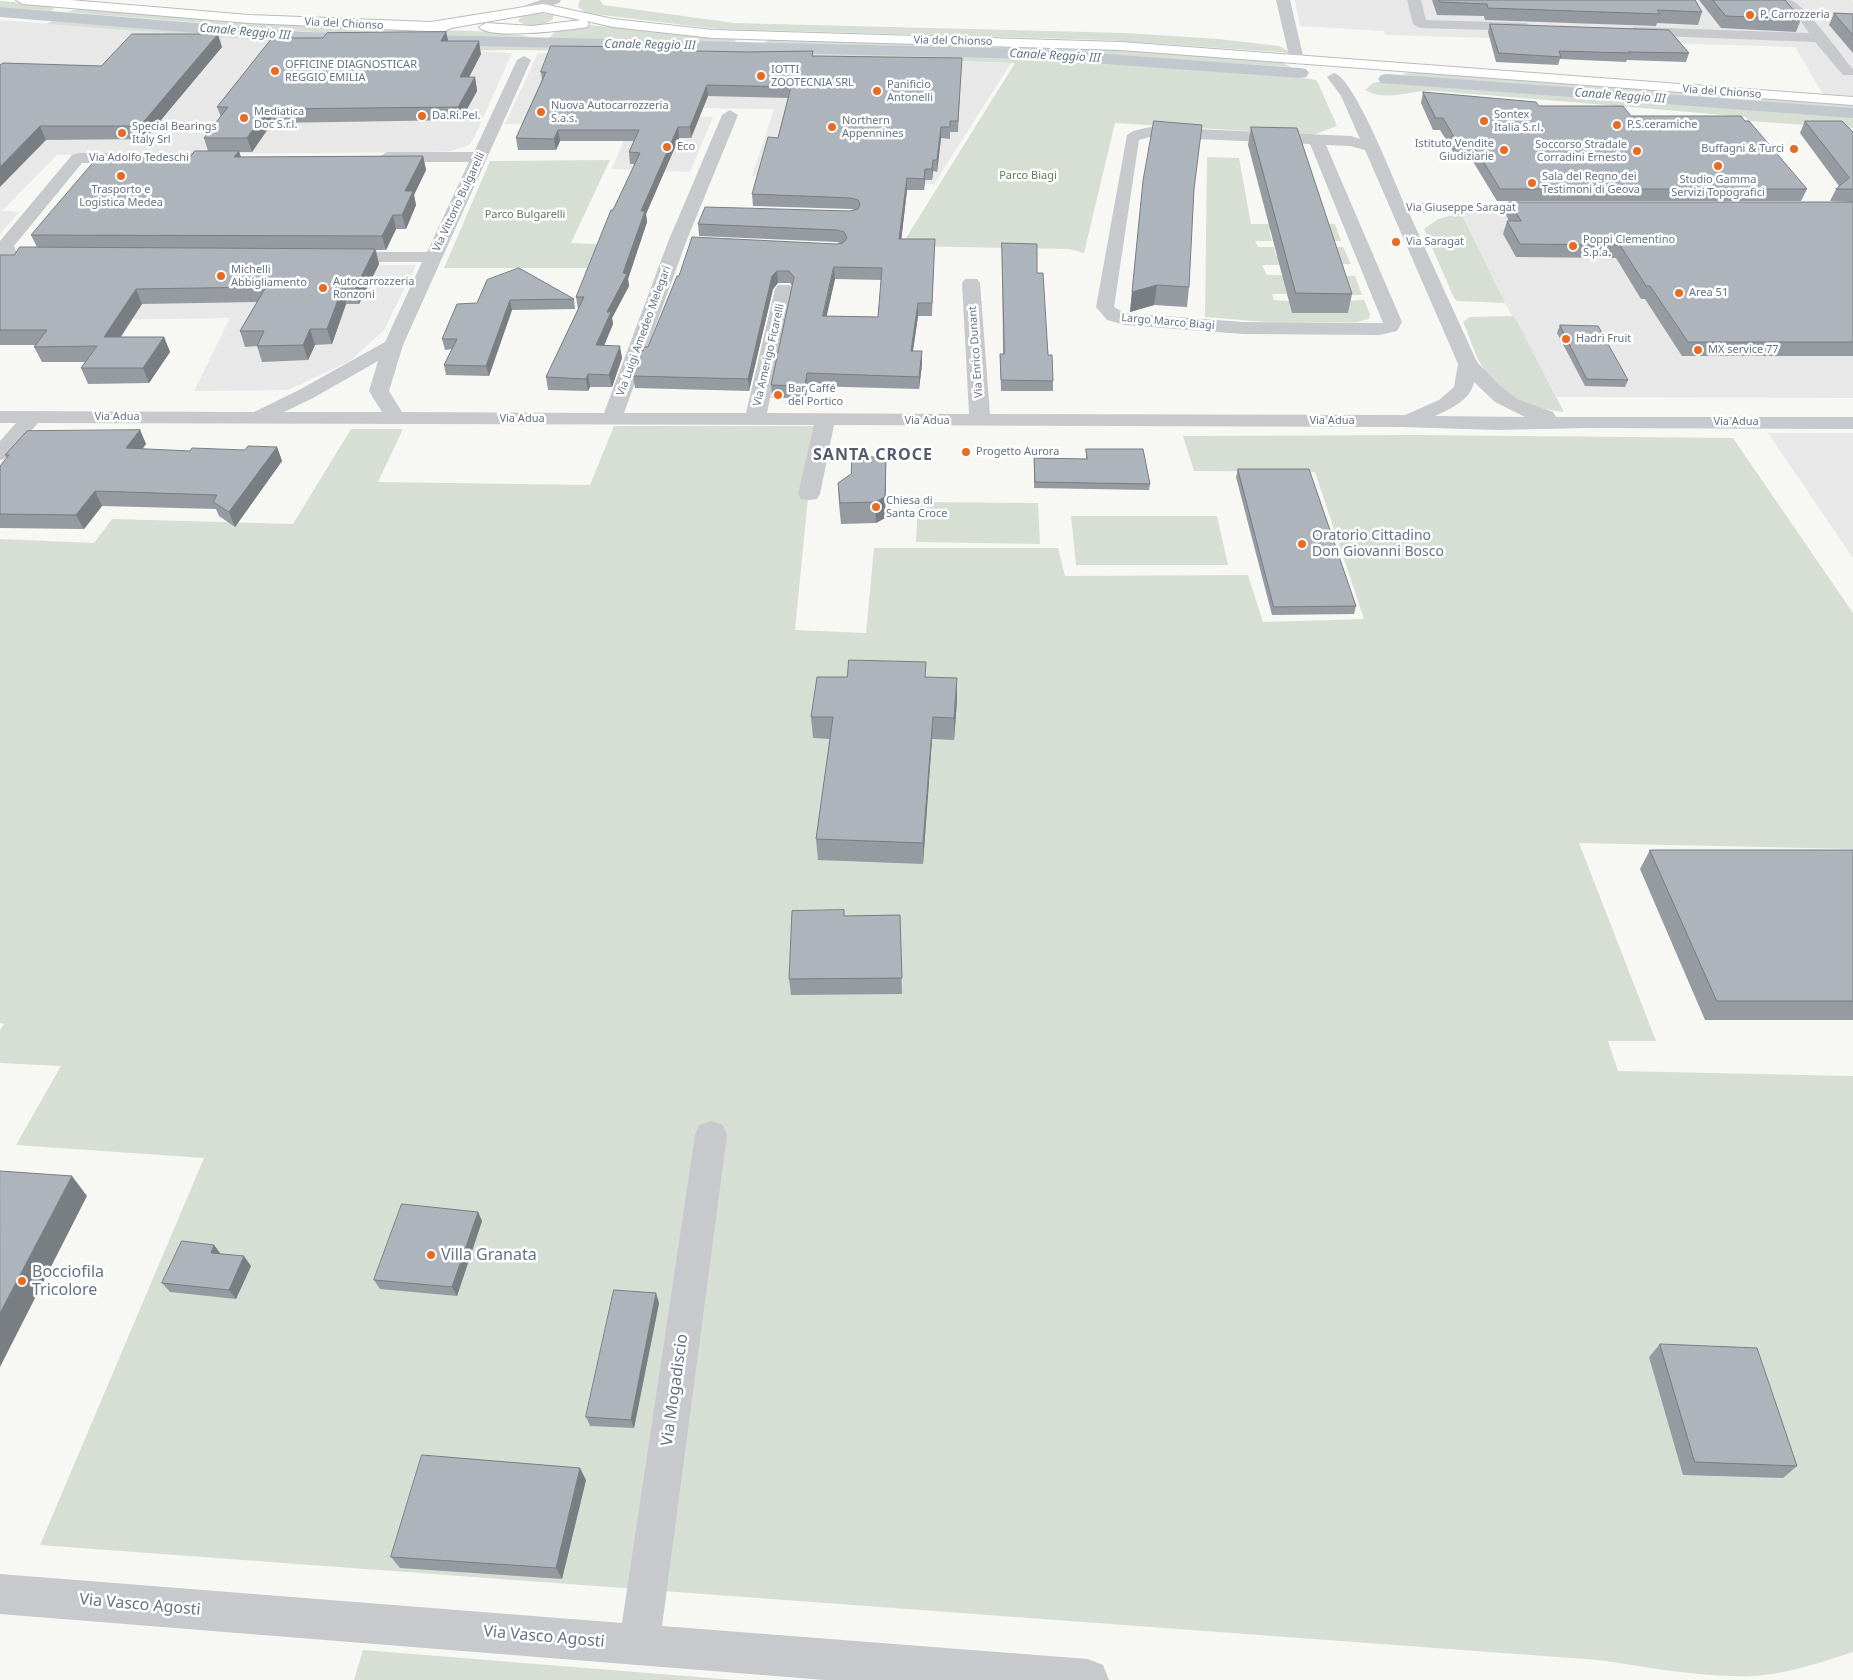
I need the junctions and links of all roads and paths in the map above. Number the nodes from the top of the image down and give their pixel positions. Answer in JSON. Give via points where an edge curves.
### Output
{"nodes":[{"id":1,"x":23,"y":0,"type":"edge"},
{"id":2,"x":567,"y":0,"type":"edge"},
{"id":3,"x":1283,"y":0,"type":"edge"},
{"id":4,"x":1414,"y":0,"type":"edge"},
{"id":5,"x":1781,"y":0,"type":"edge"},
{"id":6,"x":559,"y":9,"type":"edge"},
{"id":7,"x":1805,"y":18,"type":"junction"},
{"id":8,"x":1824,"y":18,"type":"dead end"},
{"id":9,"x":1705,"y":20,"type":"dead end"},
{"id":10,"x":509,"y":21,"type":"junction"},
{"id":11,"x":613,"y":23,"type":"junction"},
{"id":12,"x":549,"y":28,"type":"junction"},
{"id":13,"x":1538,"y":28,"type":"edge"},
{"id":14,"x":1616,"y":30,"type":"edge"},
{"id":15,"x":1714,"y":34,"type":"junction"},
{"id":16,"x":1819,"y":38,"type":"junction"},
{"id":17,"x":1295,"y":59,"type":"junction"},
{"id":18,"x":524,"y":60,"type":"dead end"},
{"id":19,"x":1331,"y":70,"type":"junction"},
{"id":20,"x":1851,"y":74,"type":"edge"},
{"id":21,"x":1362,"y":75,"type":"junction"},
{"id":22,"x":1348,"y":95,"type":"junction"},
{"id":23,"x":1853,"y":101,"type":"edge"},
{"id":24,"x":730,"y":115,"type":"dead end"},
{"id":25,"x":1357,"y":116,"type":"junction"},
{"id":26,"x":1316,"y":140,"type":"junction"},
{"id":27,"x":1370,"y":147,"type":"junction"},
{"id":28,"x":480,"y":156,"type":"junction"},
{"id":29,"x":371,"y":157,"type":"edge"},
{"id":30,"x":245,"y":158,"type":"edge"},
{"id":31,"x":1398,"y":208,"type":"junction"},
{"id":32,"x":1564,"y":208,"type":"edge"},
{"id":33,"x":690,"y":211,"type":"junction"},
{"id":34,"x":709,"y":212,"type":"edge"},
{"id":35,"x":677,"y":242,"type":"junction"},
{"id":36,"x":697,"y":243,"type":"edge"},
{"id":37,"x":58,"y":256,"type":"edge"},
{"id":38,"x":325,"y":257,"type":"edge"},
{"id":39,"x":434,"y":257,"type":"junction"},
{"id":40,"x":971,"y":283,"type":"dead end"},
{"id":41,"x":784,"y":290,"type":"edge"},
{"id":42,"x":394,"y":345,"type":"junction"},
{"id":43,"x":1468,"y":364,"type":"junction"},
{"id":44,"x":318,"y":388,"type":"junction"},
{"id":45,"x":379,"y":391,"type":"junction"},
{"id":46,"x":1503,"y":399,"type":"junction"},
{"id":47,"x":1446,"y":404,"type":"junction"},
{"id":48,"x":0,"y":417,"type":"edge"},
{"id":49,"x":33,"y":417,"type":"junction"},
{"id":50,"x":253,"y":418,"type":"junction"},
{"id":51,"x":332,"y":418,"type":"junction"},
{"id":52,"x":396,"y":418,"type":"junction"},
{"id":53,"x":612,"y":419,"type":"junction"},
{"id":54,"x":755,"y":420,"type":"junction"},
{"id":55,"x":825,"y":420,"type":"junction"},
{"id":56,"x":980,"y":421,"type":"junction"},
{"id":57,"x":1402,"y":421,"type":"junction"},
{"id":58,"x":1587,"y":422,"type":"junction"},
{"id":59,"x":1463,"y":423,"type":"junction"},
{"id":60,"x":1853,"y":423,"type":"edge"},
{"id":61,"x":1497,"y":424,"type":"junction"},
{"id":62,"x":0,"y":454,"type":"edge"},
{"id":63,"x":809,"y":494,"type":"dead end"},
{"id":64,"x":711,"y":1135,"type":"dead end"},
{"id":65,"x":0,"y":1594,"type":"edge"},
{"id":66,"x":639,"y":1645,"type":"junction"},
{"id":67,"x":1088,"y":1680,"type":"edge"}],
"edges":[{"from":1,"to":10,"type":"main road","name":"Via del Chionso","via":[[249,19],[427,27]]},
{"from":2,"to":6,"type":"street"},
{"from":3,"to":17,"type":"street"},
{"from":4,"to":13,"type":"street","via":[[1420,24]]},
{"from":5,"to":7,"type":"street"},
{"from":6,"to":10,"type":"main road","name":"Via del Chionso","via":[[528,9]]},
{"from":6,"to":11,"type":"main road","name":"Via del Chionso"},
{"from":6,"to":12,"type":"main road","via":[[564,20]]},
{"from":7,"to":8,"type":"street"},
{"from":7,"to":16,"type":"street"},
{"from":9,"to":15,"type":"street"},
{"from":10,"to":12,"type":"main road","name":"Via del Chionso","via":[[532,30]]},
{"from":11,"to":12,"type":"main road","name":"Via del Chionso"},
{"from":11,"to":17,"type":"main road","name":"Via del Chionso","via":[[713,34],[1071,44]]},
{"from":14,"to":15,"type":"street"},
{"from":15,"to":16,"type":"street"},
{"from":16,"to":20,"type":"street"},
{"from":17,"to":19,"type":"main road","name":"Via del Chionso"},
{"from":18,"to":28,"type":"street","name":"Via Vittorio Bulgarelli"},
{"from":19,"to":21,"type":"main road","name":"Via del Chionso"},
{"from":19,"to":22,"type":"street","name":"Via Giuseppe Saragat"},
{"from":21,"to":22,"type":"street"},
{"from":21,"to":23,"type":"main road","name":"Via del Chionso","via":[[1412,68]]},
{"from":22,"to":25,"type":"street","name":"Via Giuseppe Saragat"},
{"from":24,"to":33,"type":"street","name":"Via Luigi Amedeo Melegari"},
{"from":25,"to":26,"type":"street","name":"Largo Marco Biagi","via":[[1344,129]]},
{"from":25,"to":27,"type":"street","name":"Via Giuseppe Saragat"},
{"from":26,"to":26,"type":"street","name":"Largo Marco Biagi","via":[[1150,132],[1134,136],[1128,152],[1105,307],[1107,311],[1125,319],[1243,328],[1390,327],[1393,322]]},
{"from":26,"to":27,"type":"street","name":"Largo Marco Biagi","via":[[1351,141]]},
{"from":27,"to":31,"type":"street","name":"Via Giuseppe Saragat"},
{"from":28,"to":29,"type":"street"},
{"from":28,"to":39,"type":"street","name":"Via Vittorio Bulgarelli"},
{"from":30,"to":37,"type":"street","name":"Via Adolfo Tedeschi","via":[[78,158],[5,246],[9,256]]},
{"from":31,"to":32,"type":"street","name":"Via Giuseppe Saragat"},
{"from":31,"to":43,"type":"street","name":"Via Giuseppe Saragat"},
{"from":33,"to":34,"type":"street"},
{"from":33,"to":35,"type":"street","name":"Via Luigi Amedeo Melegari"},
{"from":35,"to":36,"type":"street"},
{"from":35,"to":53,"type":"street","name":"Via Luigi Amedeo Melegari"},
{"from":38,"to":39,"type":"street"},
{"from":39,"to":42,"type":"street","name":"Via Vittorio Bulgarelli"},
{"from":40,"to":56,"type":"street","name":"Via Enrico Dunant"},
{"from":41,"to":54,"type":"street","name":"Via Amerigo Ficarelli"},
{"from":42,"to":44,"type":"street"},
{"from":42,"to":45,"type":"street","name":"Via Vittorio Bulgarelli"},
{"from":43,"to":46,"type":"street","name":"Via Giuseppe Saragat","via":[[1490,390]]},
{"from":43,"to":47,"type":"street","via":[[1463,389]]},
{"from":44,"to":50,"type":"street"},
{"from":44,"to":51,"type":"street"},
{"from":45,"to":51,"type":"street"},
{"from":45,"to":52,"type":"street"},
{"from":46,"to":58,"type":"street","name":"Via Giuseppe Saragat","via":[[1538,415]]},
{"from":46,"to":61,"type":"street","via":[[1505,417]]},
{"from":47,"to":57,"type":"street","via":[[1425,415]]},
{"from":47,"to":59,"type":"street","via":[[1449,413]]},
{"from":48,"to":49,"type":"street","name":"Via Adua"},
{"from":49,"to":50,"type":"street","name":"Via Adua"},
{"from":49,"to":62,"type":"street"},
{"from":50,"to":51,"type":"street","name":"Via Adua"},
{"from":51,"to":52,"type":"street","name":"Via Adua"},
{"from":52,"to":53,"type":"street","name":"Via Adua"},
{"from":53,"to":54,"type":"street","name":"Via Adua"},
{"from":54,"to":55,"type":"street","name":"Via Adua"},
{"from":55,"to":56,"type":"street","name":"Via Adua"},
{"from":55,"to":63,"type":"street"},
{"from":56,"to":57,"type":"street","name":"Via Adua"},
{"from":57,"to":59,"type":"street","name":"Via Adua"},
{"from":58,"to":60,"type":"street","name":"Via Adua"},
{"from":58,"to":61,"type":"street","name":"Via Adua"},
{"from":59,"to":61,"type":"street","name":"Via Adua"},
{"from":64,"to":66,"type":"street","name":"Via Mogadiscio"},
{"from":65,"to":66,"type":"street","name":"Via Vasco Agosti"},
{"from":66,"to":67,"type":"street","name":"Via Vasco Agosti"}]}
